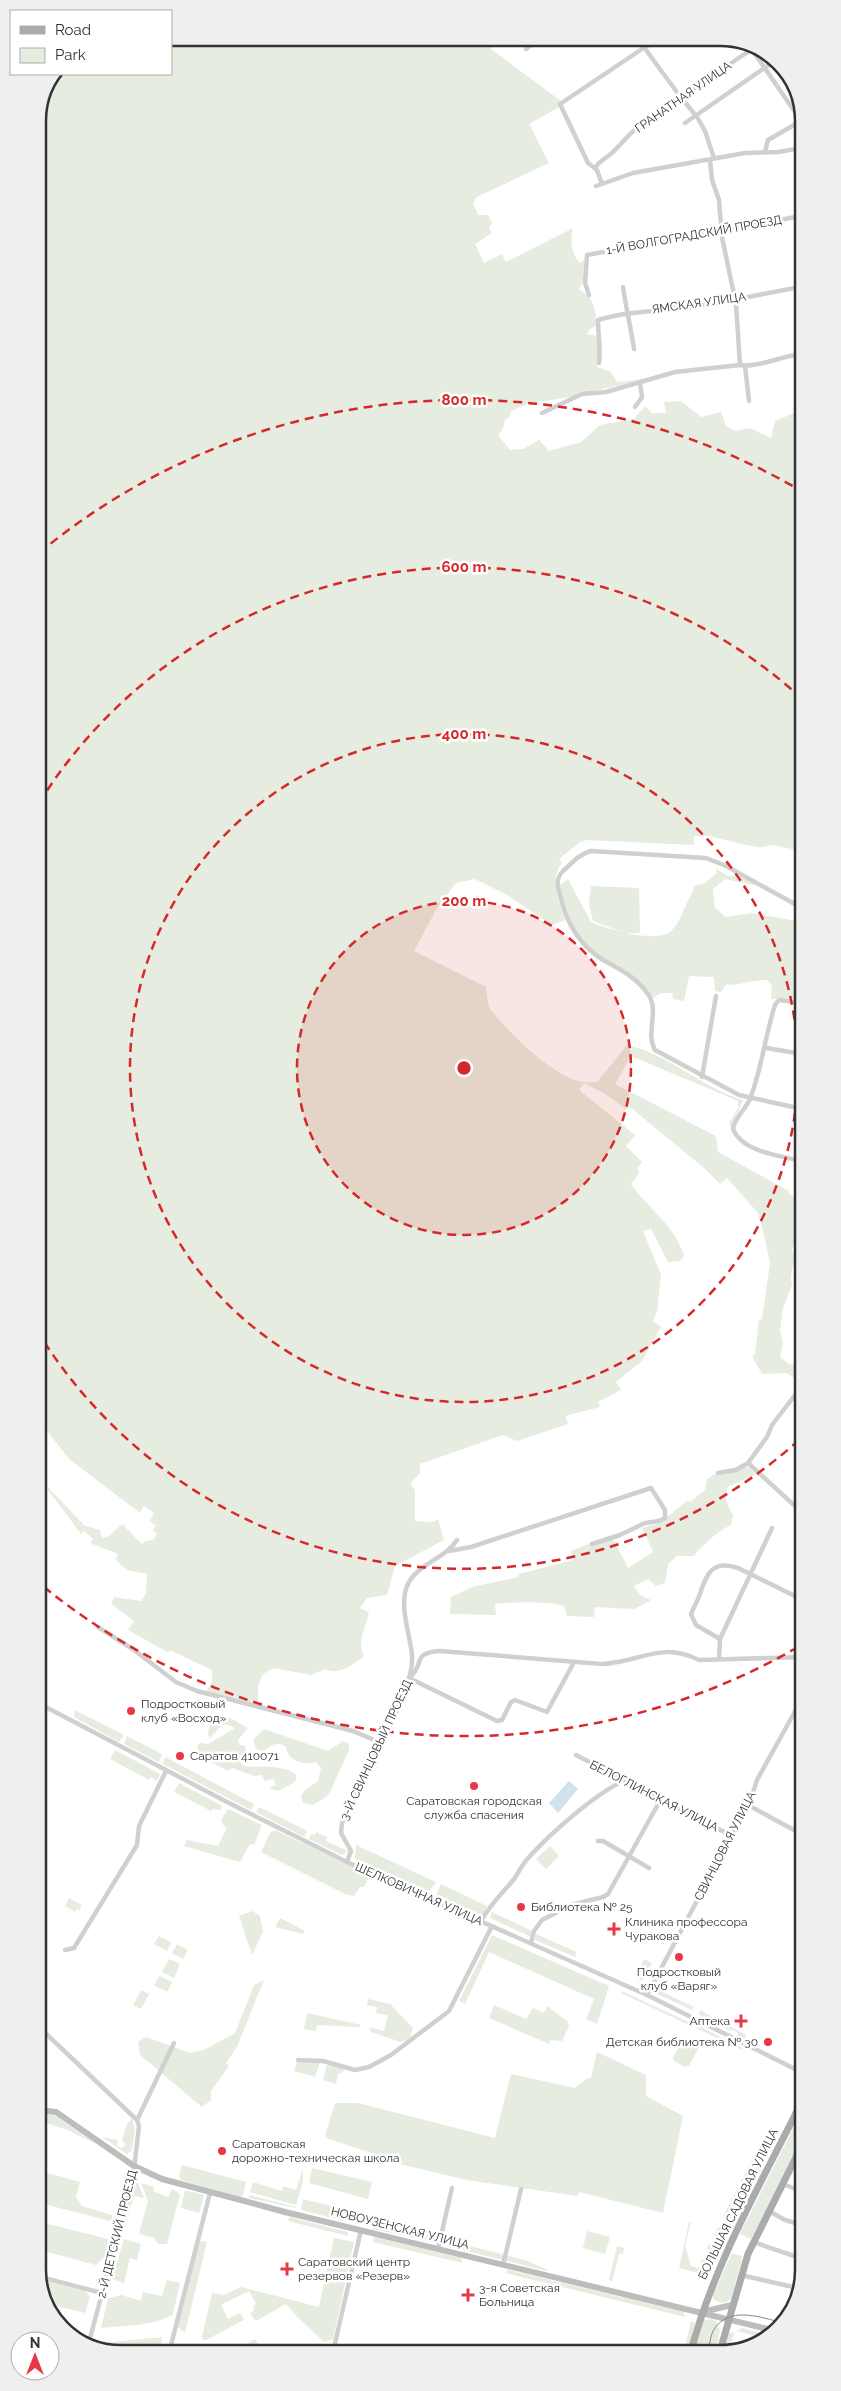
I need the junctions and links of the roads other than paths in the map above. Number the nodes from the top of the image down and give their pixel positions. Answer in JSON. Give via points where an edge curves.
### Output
{"nodes":[{"id":1,"x":530,"y":46,"type":"edge"},
{"id":2,"x":645,"y":47,"type":"joint"},
{"id":3,"x":526,"y":49,"type":"dead end"},
{"id":4,"x":748,"y":52,"type":"edge"},
{"id":5,"x":757,"y":56,"type":"edge"},
{"id":6,"x":769,"y":65,"type":"edge"},
{"id":7,"x":765,"y":68,"type":"junction"},
{"id":8,"x":681,"y":98,"type":"junction"},
{"id":9,"x":794,"y":110,"type":"edge"},
{"id":10,"x":697,"y":116,"type":"junction"},
{"id":11,"x":685,"y":123,"type":"dead end"},
{"id":12,"x":795,"y":124,"type":"edge"},
{"id":13,"x":795,"y":149,"type":"edge"},
{"id":14,"x":765,"y":152,"type":"junction"},
{"id":15,"x":712,"y":159,"type":"junction"},
{"id":16,"x":595,"y":168,"type":"junction"},
{"id":17,"x":602,"y":184,"type":"junction"},
{"id":18,"x":596,"y":186,"type":"dead end"},
{"id":19,"x":795,"y":217,"type":"edge"},
{"id":20,"x":722,"y":232,"type":"junction"},
{"id":21,"x":623,"y":287,"type":"dead end"},
{"id":22,"x":795,"y":288,"type":"edge"},
{"id":23,"x":589,"y":295,"type":"dead end"},
{"id":24,"x":735,"y":300,"type":"junction"},
{"id":25,"x":628,"y":314,"type":"junction"},
{"id":26,"x":634,"y":349,"type":"dead end"},
{"id":27,"x":795,"y":354,"type":"edge"},
{"id":28,"x":599,"y":363,"type":"dead end"},
{"id":29,"x":743,"y":365,"type":"junction"},
{"id":30,"x":640,"y":383,"type":"junction"},
{"id":31,"x":748,"y":400,"type":"dead end"},
{"id":32,"x":635,"y":407,"type":"dead end"},
{"id":33,"x":542,"y":413,"type":"dead end"},
{"id":34,"x":795,"y":904,"type":"edge"},
{"id":35,"x":716,"y":996,"type":"dead end"},
{"id":36,"x":795,"y":1002,"type":"edge"},
{"id":37,"x":766,"y":1048,"type":"junction"},
{"id":38,"x":795,"y":1053,"type":"edge"},
{"id":39,"x":702,"y":1077,"type":"junction"},
{"id":40,"x":750,"y":1098,"type":"junction"},
{"id":41,"x":795,"y":1108,"type":"edge"},
{"id":42,"x":795,"y":1159,"type":"edge"},
{"id":43,"x":795,"y":1395,"type":"edge"},
{"id":44,"x":748,"y":1463,"type":"junction"},
{"id":45,"x":718,"y":1473,"type":"dead end"},
{"id":46,"x":795,"y":1506,"type":"edge"},
{"id":47,"x":772,"y":1528,"type":"dead end"},
{"id":48,"x":457,"y":1540,"type":"dead end"},
{"id":49,"x":592,"y":1544,"type":"dead end"},
{"id":50,"x":449,"y":1551,"type":"junction"},
{"id":51,"x":751,"y":1575,"type":"junction"},
{"id":52,"x":795,"y":1596,"type":"edge"},
{"id":53,"x":98,"y":1627,"type":"dead end"},
{"id":54,"x":720,"y":1639,"type":"junction"},
{"id":55,"x":795,"y":1657,"type":"edge"},
{"id":56,"x":719,"y":1659,"type":"junction"},
{"id":57,"x":574,"y":1662,"type":"junction"},
{"id":58,"x":409,"y":1678,"type":"junction"},
{"id":59,"x":46,"y":1707,"type":"edge"},
{"id":60,"x":795,"y":1711,"type":"edge"},
{"id":61,"x":379,"y":1742,"type":"junction"},
{"id":62,"x":576,"y":1756,"type":"dead end"},
{"id":63,"x":166,"y":1771,"type":"junction"},
{"id":64,"x":624,"y":1781,"type":"junction"},
{"id":65,"x":661,"y":1799,"type":"junction"},
{"id":66,"x":748,"y":1805,"type":"junction"},
{"id":67,"x":795,"y":1831,"type":"edge"},
{"id":68,"x":732,"y":1836,"type":"junction"},
{"id":69,"x":598,"y":1841,"type":"dead end"},
{"id":70,"x":629,"y":1856,"type":"junction"},
{"id":71,"x":347,"y":1862,"type":"junction"},
{"id":72,"x":649,"y":1868,"type":"dead end"},
{"id":73,"x":482,"y":1921,"type":"junction"},
{"id":74,"x":492,"y":1926,"type":"junction"},
{"id":75,"x":531,"y":1943,"type":"junction"},
{"id":76,"x":65,"y":1950,"type":"dead end"},
{"id":77,"x":647,"y":1995,"type":"junction"},
{"id":78,"x":46,"y":2034,"type":"edge"},
{"id":79,"x":174,"y":2043,"type":"dead end"},
{"id":80,"x":298,"y":2060,"type":"dead end"},
{"id":81,"x":795,"y":2069,"type":"edge"},
{"id":82,"x":46,"y":2111,"type":"edge"},
{"id":83,"x":795,"y":2115,"type":"edge"},
{"id":84,"x":138,"y":2120,"type":"junction"},
{"id":85,"x":795,"y":2164,"type":"edge"},
{"id":86,"x":134,"y":2166,"type":"junction"},
{"id":87,"x":783,"y":2184,"type":"junction"},
{"id":88,"x":452,"y":2188,"type":"dead end"},
{"id":89,"x":521,"y":2189,"type":"dead end"},
{"id":90,"x":795,"y":2189,"type":"edge"},
{"id":91,"x":210,"y":2193,"type":"junction"},
{"id":92,"x":769,"y":2211,"type":"junction"},
{"id":93,"x":795,"y":2223,"type":"edge"},
{"id":94,"x":361,"y":2230,"type":"junction"},
{"id":95,"x":753,"y":2242,"type":"junction"},
{"id":96,"x":438,"y":2249,"type":"junction"},
{"id":97,"x":795,"y":2256,"type":"edge"},
{"id":98,"x":502,"y":2265,"type":"junction"},
{"id":99,"x":740,"y":2275,"type":"junction"},
{"id":100,"x":47,"y":2279,"type":"edge"},
{"id":101,"x":793,"y":2287,"type":"edge"},
{"id":102,"x":102,"y":2293,"type":"junction"},
{"id":103,"x":732,"y":2305,"type":"junction"},
{"id":104,"x":701,"y":2312,"type":"junction"},
{"id":105,"x":729,"y":2319,"type":"junction"},
{"id":106,"x":766,"y":2328,"type":"edge"},
{"id":107,"x":89,"y":2338,"type":"edge"},
{"id":108,"x":171,"y":2345,"type":"edge"},
{"id":109,"x":335,"y":2345,"type":"edge"},
{"id":110,"x":693,"y":2345,"type":"edge"},
{"id":111,"x":722,"y":2345,"type":"edge"}],
"edges":[{"from":1,"to":3,"type":"street"},
{"from":2,"to":8,"type":"street"},
{"from":2,"to":16,"type":"street","via":[[560,104],[588,163]]},
{"from":4,"to":8,"type":"street","name":"ГРАНАТНАЯ УЛИЦА"},
{"from":5,"to":7,"type":"street"},
{"from":6,"to":7,"type":"street"},
{"from":7,"to":9,"type":"street"},
{"from":7,"to":10,"type":"street"},
{"from":8,"to":10,"type":"street"},
{"from":8,"to":16,"type":"street","name":"ГРАНАТНАЯ УЛИЦА","via":[[639,126]]},
{"from":10,"to":11,"type":"street"},
{"from":10,"to":15,"type":"street","via":[[705,131]]},
{"from":12,"to":14,"type":"street","via":[[768,140]]},
{"from":13,"to":14,"type":"street"},
{"from":14,"to":15,"type":"street","via":[[745,152]]},
{"from":15,"to":17,"type":"street","via":[[633,173]]},
{"from":15,"to":20,"type":"street","via":[[712,180],[719,200]]},
{"from":16,"to":17,"type":"street"},
{"from":17,"to":18,"type":"street"},
{"from":19,"to":20,"type":"street","name":"1-Й ВОЛГОГРАДСКИЙ ПРОЕЗД"},
{"from":20,"to":23,"type":"street","name":"1-Й ВОЛГОГРАДСКИЙ ПРОЕЗД","via":[[587,256],[585,283]]},
{"from":20,"to":24,"type":"street"},
{"from":21,"to":25,"type":"street"},
{"from":22,"to":24,"type":"street","name":"ЯМСКАЯ УЛИЦА"},
{"from":24,"to":25,"type":"street","name":"ЯМСКАЯ УЛИЦА"},
{"from":24,"to":29,"type":"street"},
{"from":25,"to":26,"type":"street"},
{"from":25,"to":28,"type":"street","name":"ЯМСКАЯ УЛИЦА","via":[[598,320]]},
{"from":27,"to":29,"type":"street"},
{"from":29,"to":30,"type":"street","via":[[675,372]]},
{"from":29,"to":31,"type":"street"},
{"from":30,"to":32,"type":"street","via":[[642,397]]},
{"from":30,"to":33,"type":"street","via":[[606,392],[582,394]]},
{"from":34,"to":39,"type":"street","via":[[706,858],[590,851],[584,852],[559,875],[558,887],[566,916],[578,938],[590,951],[636,980],[650,998],[653,1009],[651,1037],[655,1050]]},
{"from":35,"to":39,"type":"street"},
{"from":36,"to":37,"type":"street","via":[[777,1001]]},
{"from":37,"to":38,"type":"street"},
{"from":37,"to":40,"type":"street"},
{"from":39,"to":40,"type":"street"},
{"from":40,"to":41,"type":"street"},
{"from":40,"to":42,"type":"street","via":[[734,1122],[736,1136],[755,1148]]},
{"from":43,"to":44,"type":"street"},
{"from":44,"to":45,"type":"street","via":[[736,1470]]},
{"from":44,"to":46,"type":"street"},
{"from":47,"to":51,"type":"street"},
{"from":48,"to":50,"type":"street","name":"3-Й СВИНЦОВЫЙ ПРОЕЗД"},
{"from":49,"to":50,"type":"street","via":[[665,1518],[665,1510],[651,1488],[471,1547]]},
{"from":50,"to":58,"type":"street","name":"3-Й СВИНЦОВЫЙ ПРОЕЗД","via":[[422,1566],[406,1588],[404,1602],[412,1656]]},
{"from":51,"to":52,"type":"street"},
{"from":51,"to":54,"type":"street"},
{"from":51,"to":54,"type":"street","via":[[731,1566],[716,1566],[708,1574],[692,1618],[704,1632]]},
{"from":53,"to":61,"type":"street","via":[[176,1682],[197,1691],[352,1731]]},
{"from":54,"to":56,"type":"street"},
{"from":55,"to":56,"type":"street"},
{"from":56,"to":57,"type":"street","via":[[699,1660],[684,1652],[665,1651],[612,1664]]},
{"from":57,"to":58,"type":"street","via":[[428,1652],[422,1655]]},
{"from":57,"to":58,"type":"street","via":[[547,1712],[515,1700],[502,1720],[497,1721]]},
{"from":58,"to":61,"type":"street","name":"3-Й СВИНЦОВЫЙ ПРОЕЗД"},
{"from":59,"to":63,"type":"street","name":"ШЕЛКОВИЧНАЯ УЛИЦА"},
{"from":60,"to":66,"type":"street","name":"СВИНЦОВАЯ УЛИЦА","via":[[757,1780]]},
{"from":61,"to":71,"type":"street","name":"3-Й СВИНЦОВЫЙ ПРОЕЗД","via":[[341,1828],[340,1833],[351,1851]]},
{"from":62,"to":64,"type":"street","name":"БЕЛОГЛИНСКАЯ УЛИЦА"},
{"from":63,"to":71,"type":"street","name":"ШЕЛКОВИЧНАЯ УЛИЦА"},
{"from":63,"to":76,"type":"street","via":[[139,1826],[137,1846],[74,1948]]},
{"from":64,"to":65,"type":"street","name":"БЕЛОГЛИНСКАЯ УЛИЦА"},
{"from":64,"to":73,"type":"street","via":[[612,1786],[568,1821],[529,1857],[514,1879],[490,1904]]},
{"from":65,"to":68,"type":"street","name":"БЕЛОГЛИНСКАЯ УЛИЦА"},
{"from":65,"to":70,"type":"street"},
{"from":66,"to":67,"type":"street"},
{"from":66,"to":68,"type":"street","name":"СВИНЦОВАЯ УЛИЦА"},
{"from":68,"to":77,"type":"street","name":"СВИНЦОВАЯ УЛИЦА"},
{"from":69,"to":70,"type":"street"},
{"from":70,"to":72,"type":"street"},
{"from":70,"to":75,"type":"street","via":[[608,1894],[571,1905],[542,1920],[534,1930]]},
{"from":71,"to":73,"type":"street","name":"ШЕЛКОВИЧНАЯ УЛИЦА"},
{"from":73,"to":74,"type":"street","name":"ШЕЛКОВИЧНАЯ УЛИЦА"},
{"from":74,"to":75,"type":"street","name":"ШЕЛКОВИЧНАЯ УЛИЦА"},
{"from":74,"to":80,"type":"street","via":[[449,2011],[391,2055],[369,2067],[355,2070],[323,2061]]},
{"from":75,"to":77,"type":"street","name":"ШЕЛКОВИЧНАЯ УЛИЦА"},
{"from":77,"to":81,"type":"street","name":"ШЕЛКОВИЧНАЯ УЛИЦА"},
{"from":78,"to":84,"type":"street"},
{"from":79,"to":84,"type":"street","name":"2-Й ДЕТСКИЙ ПРОЕЗД"},
{"from":82,"to":86,"type":"main road","name":"НОВОУЗЕНСКАЯ УЛИЦА","via":[[56,2112]]},
{"from":83,"to":104,"type":"main road","name":"БОЛЬШАЯ САДОВАЯ УЛИЦА","via":[[729,2245]]},
{"from":84,"to":86,"type":"street","name":"2-Й ДЕТСКИЙ ПРОЕЗД"},
{"from":85,"to":87,"type":"main road"},
{"from":86,"to":91,"type":"main road","name":"НОВОУЗЕНСКАЯ УЛИЦА","via":[[162,2179]]},
{"from":86,"to":102,"type":"street","name":"2-Й ДЕТСКИЙ ПРОЕЗД"},
{"from":87,"to":90,"type":"street"},
{"from":87,"to":92,"type":"main road"},
{"from":88,"to":96,"type":"street"},
{"from":89,"to":98,"type":"street"},
{"from":91,"to":94,"type":"main road","name":"НОВОУЗЕНСКАЯ УЛИЦА"},
{"from":91,"to":108,"type":"street"},
{"from":92,"to":93,"type":"street"},
{"from":92,"to":95,"type":"main road"},
{"from":94,"to":96,"type":"main road","name":"НОВОУЗЕНСКАЯ УЛИЦА"},
{"from":94,"to":109,"type":"street"},
{"from":95,"to":97,"type":"street"},
{"from":95,"to":99,"type":"main road"},
{"from":96,"to":98,"type":"main road","name":"НОВОУЗЕНСКАЯ УЛИЦА"},
{"from":98,"to":104,"type":"main road","name":"НОВОУЗЕНСКАЯ УЛИЦА"},
{"from":99,"to":101,"type":"street"},
{"from":99,"to":103,"type":"main road"},
{"from":100,"to":102,"type":"street"},
{"from":102,"to":107,"type":"street","name":"2-Й ДЕТСКИЙ ПРОЕЗД"},
{"from":103,"to":104,"type":"main road"},
{"from":103,"to":105,"type":"main road"},
{"from":104,"to":105,"type":"main road","name":"НОВОУЗЕНСКАЯ УЛИЦА"},
{"from":104,"to":110,"type":"main road","name":"БОЛЬШАЯ САДОВАЯ УЛИЦА"},
{"from":105,"to":106,"type":"main road","name":"НОВОУЗЕНСКАЯ УЛИЦА"},
{"from":105,"to":111,"type":"main road"}]}
